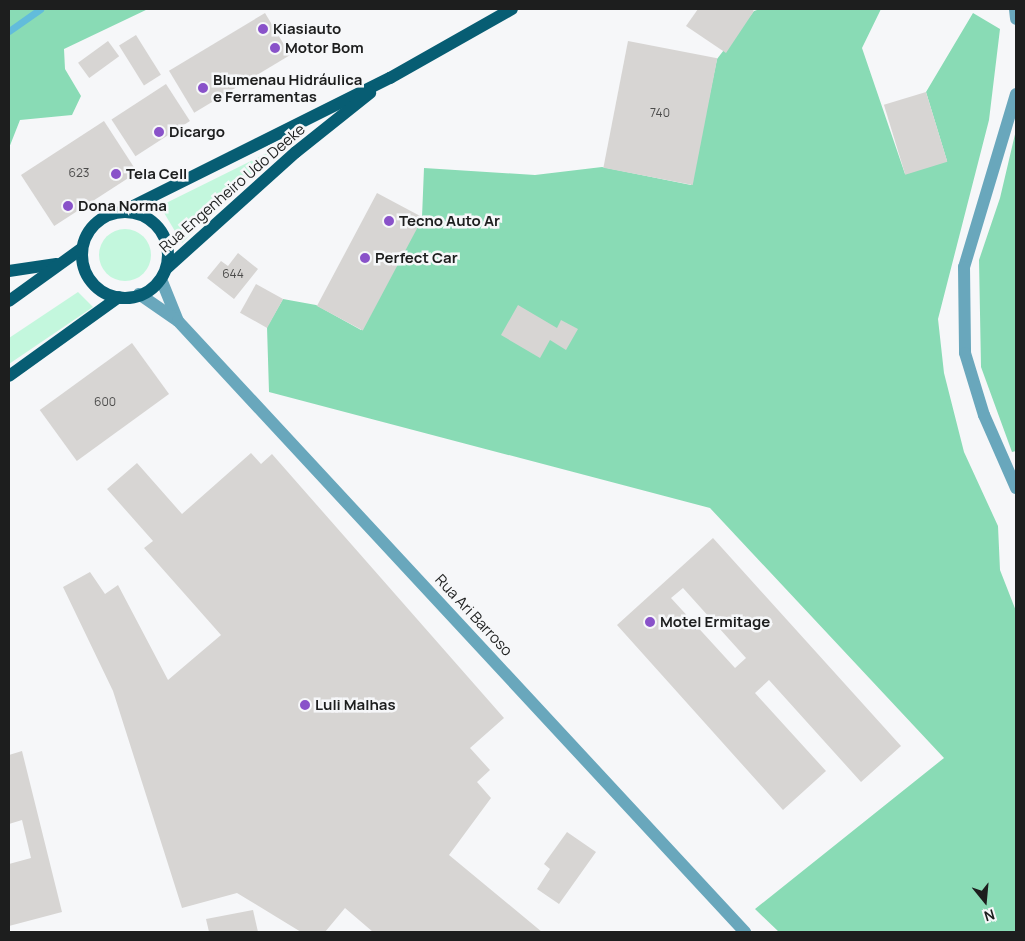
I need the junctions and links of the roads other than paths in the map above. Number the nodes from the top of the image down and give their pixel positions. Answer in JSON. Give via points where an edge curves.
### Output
{"nodes":[{"id":1,"x":512,"y":9,"type":"edge"},
{"id":2,"x":1015,"y":9,"type":"edge"},
{"id":3,"x":1016,"y":19,"type":"edge"},
{"id":4,"x":390,"y":78,"type":"junction"},
{"id":5,"x":1016,"y":94,"type":"edge"},
{"id":6,"x":121,"y":212,"type":"junction"},
{"id":7,"x":81,"y":248,"type":"junction"},
{"id":8,"x":59,"y":264,"type":"junction"},
{"id":9,"x":9,"y":272,"type":"edge"},
{"id":10,"x":164,"y":273,"type":"junction"},
{"id":11,"x":140,"y":294,"type":"junction"},
{"id":12,"x":119,"y":297,"type":"junction"},
{"id":13,"x":9,"y":301,"type":"edge"},
{"id":14,"x":178,"y":320,"type":"junction"},
{"id":15,"x":9,"y":376,"type":"edge"},
{"id":16,"x":1016,"y":488,"type":"edge"},
{"id":17,"x":745,"y":932,"type":"edge"}],
"edges":[{"from":1,"to":4,"type":"main road","name":"Rua Engenheiro Udo Deeke"},
{"from":2,"to":3,"type":"street"},
{"from":4,"to":6,"type":"main road","name":"Rua Engenheiro Udo Deeke"},
{"from":4,"to":10,"type":"main road","name":"Rua Engenheiro Udo Deeke","via":[[296,152]]},
{"from":5,"to":16,"type":"street","via":[[964,266],[965,353],[984,415]]},
{"from":6,"to":7,"type":"main road","via":[[98,222]]},
{"from":6,"to":10,"type":"main road","via":[[136,212],[155,221],[167,240]]},
{"from":7,"to":8,"type":"main road"},
{"from":7,"to":12,"type":"main road","via":[[92,282],[100,291]]},
{"from":8,"to":9,"type":"main road"},
{"from":8,"to":13,"type":"main road"},
{"from":10,"to":11,"type":"main road"},
{"from":10,"to":14,"type":"street","name":"Rua Ari Barroso"},
{"from":11,"to":12,"type":"main road"},
{"from":11,"to":14,"type":"street","name":"Rua Ari Barroso"},
{"from":12,"to":15,"type":"main road"},
{"from":14,"to":17,"type":"street","name":"Rua Ari Barroso"}]}
